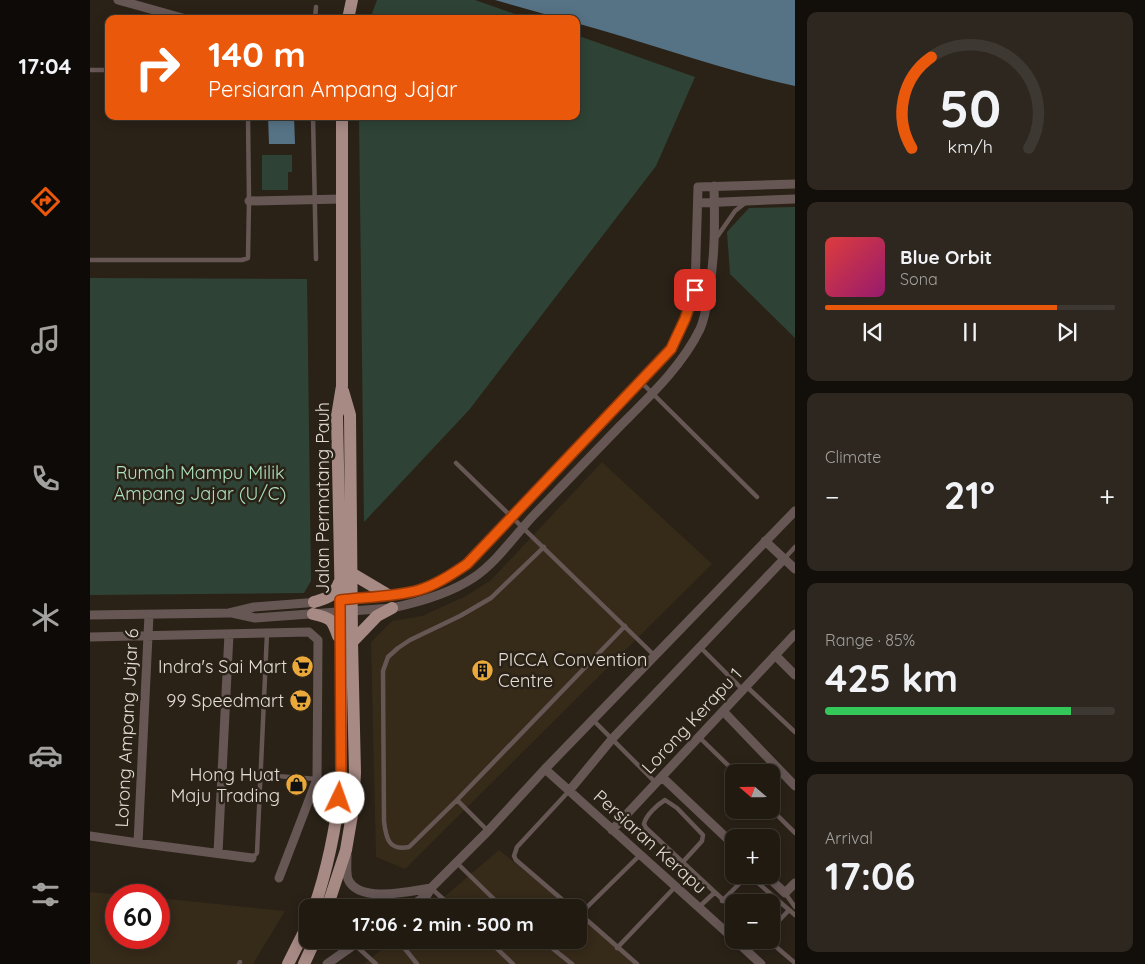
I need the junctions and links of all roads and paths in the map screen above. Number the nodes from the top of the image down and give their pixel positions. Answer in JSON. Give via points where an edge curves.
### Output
{"nodes":[{"id":1,"x":118,"y":0,"type":"edge"},
{"id":2,"x":352,"y":0,"type":"edge"},
{"id":3,"x":316,"y":8,"type":"dead end"},
{"id":4,"x":172,"y":15,"type":"edge"},
{"id":5,"x":315,"y":15,"type":"edge"},
{"id":6,"x":349,"y":15,"type":"edge"},
{"id":7,"x":90,"y":70,"type":"edge"},
{"id":8,"x":105,"y":70,"type":"edge"},
{"id":9,"x":248,"y":120,"type":"edge"},
{"id":10,"x":313,"y":120,"type":"edge"},
{"id":11,"x":342,"y":120,"type":"edge"},
{"id":12,"x":795,"y":184,"type":"edge"},
{"id":13,"x":714,"y":186,"type":"junction"},
{"id":14,"x":314,"y":199,"type":"junction"},
{"id":15,"x":341,"y":199,"type":"junction"},
{"id":16,"x":795,"y":199,"type":"edge"},
{"id":17,"x":250,"y":201,"type":"junction"},
{"id":18,"x":748,"y":201,"type":"junction"},
{"id":19,"x":698,"y":202,"type":"junction"},
{"id":20,"x":715,"y":202,"type":"junction"},
{"id":21,"x":716,"y":238,"type":"junction"},
{"id":22,"x":316,"y":259,"type":"dead end"},
{"id":23,"x":90,"y":260,"type":"edge"},
{"id":24,"x":641,"y":382,"type":"junction"},
{"id":25,"x":342,"y":386,"type":"junction"},
{"id":26,"x":652,"y":394,"type":"junction"},
{"id":27,"x":456,"y":463,"type":"dead end"},
{"id":28,"x":757,"y":498,"type":"dead end"},
{"id":29,"x":795,"y":511,"type":"edge"},
{"id":30,"x":512,"y":516,"type":"junction"},
{"id":31,"x":523,"y":526,"type":"junction"},
{"id":32,"x":765,"y":541,"type":"junction"},
{"id":33,"x":544,"y":547,"type":"junction"},
{"id":34,"x":795,"y":547,"type":"edge"},
{"id":35,"x":784,"y":559,"type":"junction"},
{"id":36,"x":795,"y":569,"type":"edge"},
{"id":37,"x":351,"y":573,"type":"junction"},
{"id":38,"x":340,"y":580,"type":"junction"},
{"id":39,"x":390,"y":602,"type":"junction"},
{"id":40,"x":346,"y":605,"type":"junction"},
{"id":41,"x":313,"y":608,"type":"junction"},
{"id":42,"x":149,"y":614,"type":"junction"},
{"id":43,"x":90,"y":615,"type":"edge"},
{"id":44,"x":625,"y":626,"type":"junction"},
{"id":45,"x":267,"y":633,"type":"junction"},
{"id":46,"x":148,"y":634,"type":"junction"},
{"id":47,"x":229,"y":634,"type":"junction"},
{"id":48,"x":795,"y":634,"type":"edge"},
{"id":49,"x":90,"y":637,"type":"edge"},
{"id":50,"x":346,"y":642,"type":"junction"},
{"id":51,"x":700,"y":647,"type":"junction"},
{"id":52,"x":775,"y":655,"type":"junction"},
{"id":53,"x":655,"y":656,"type":"junction"},
{"id":54,"x":795,"y":675,"type":"edge"},
{"id":55,"x":744,"y":688,"type":"junction"},
{"id":56,"x":723,"y":711,"type":"junction"},
{"id":57,"x":593,"y":720,"type":"junction"},
{"id":58,"x":795,"y":732,"type":"edge"},
{"id":59,"x":699,"y":736,"type":"junction"},
{"id":60,"x":612,"y":739,"type":"junction"},
{"id":61,"x":727,"y":764,"type":"edge"},
{"id":62,"x":545,"y":769,"type":"junction"},
{"id":63,"x":262,"y":776,"type":"junction"},
{"id":64,"x":317,"y":779,"type":"junction"},
{"id":65,"x":659,"y":780,"type":"junction"},
{"id":66,"x":795,"y":786,"type":"edge"},
{"id":67,"x":569,"y":791,"type":"junction"},
{"id":68,"x":457,"y":800,"type":"junction"},
{"id":69,"x":780,"y":818,"type":"edge"},
{"id":70,"x":612,"y":830,"type":"junction"},
{"id":71,"x":488,"y":831,"type":"junction"},
{"id":72,"x":795,"y":833,"type":"edge"},
{"id":73,"x":90,"y":836,"type":"edge"},
{"id":74,"x":725,"y":837,"type":"edge"},
{"id":75,"x":138,"y":843,"type":"junction"},
{"id":76,"x":346,"y":850,"type":"junction"},
{"id":77,"x":218,"y":853,"type":"junction"},
{"id":78,"x":640,"y":855,"type":"junction"},
{"id":79,"x":252,"y":858,"type":"joint"},
{"id":80,"x":456,"y":863,"type":"junction"},
{"id":81,"x":682,"y":863,"type":"junction"},
{"id":82,"x":279,"y":878,"type":"dead end"},
{"id":83,"x":795,"y":883,"type":"edge"},
{"id":84,"x":776,"y":884,"type":"edge"},
{"id":85,"x":675,"y":887,"type":"junction"},
{"id":86,"x":431,"y":888,"type":"junction"},
{"id":87,"x":714,"y":893,"type":"junction"},
{"id":88,"x":785,"y":893,"type":"junction"},
{"id":89,"x":317,"y":899,"type":"edge"},
{"id":90,"x":331,"y":899,"type":"edge"},
{"id":91,"x":421,"y":899,"type":"edge"},
{"id":92,"x":443,"y":899,"type":"edge"},
{"id":93,"x":494,"y":899,"type":"edge"},
{"id":94,"x":562,"y":899,"type":"edge"},
{"id":95,"x":722,"y":901,"type":"junction"},
{"id":96,"x":725,"y":903,"type":"edge"},
{"id":97,"x":587,"y":905,"type":"edge"},
{"id":98,"x":795,"y":907,"type":"edge"},
{"id":99,"x":699,"y":908,"type":"junction"},
{"id":100,"x":789,"y":910,"type":"junction"},
{"id":101,"x":795,"y":916,"type":"edge"},
{"id":102,"x":587,"y":920,"type":"edge"},
{"id":103,"x":780,"y":920,"type":"edge"},
{"id":104,"x":725,"y":932,"type":"edge"},
{"id":105,"x":299,"y":942,"type":"edge"},
{"id":106,"x":617,"y":948,"type":"junction"},
{"id":107,"x":311,"y":949,"type":"edge"},
{"id":108,"x":348,"y":949,"type":"edge"},
{"id":109,"x":364,"y":949,"type":"edge"},
{"id":110,"x":405,"y":949,"type":"edge"},
{"id":111,"x":497,"y":949,"type":"edge"},
{"id":112,"x":553,"y":949,"type":"edge"},
{"id":113,"x":744,"y":949,"type":"edge"},
{"id":114,"x":778,"y":949,"type":"edge"},
{"id":115,"x":790,"y":959,"type":"junction"},
{"id":116,"x":795,"y":963,"type":"edge"},
{"id":117,"x":288,"y":964,"type":"edge"},
{"id":118,"x":304,"y":964,"type":"edge"},
{"id":119,"x":327,"y":964,"type":"edge"},
{"id":120,"x":376,"y":964,"type":"edge"},
{"id":121,"x":417,"y":964,"type":"edge"},
{"id":122,"x":513,"y":964,"type":"edge"},
{"id":123,"x":572,"y":964,"type":"edge"},
{"id":124,"x":637,"y":964,"type":"edge"},
{"id":125,"x":761,"y":964,"type":"edge"},
{"id":126,"x":785,"y":964,"type":"edge"}],
"edges":[{"from":1,"to":4,"type":"street"},
{"from":2,"to":6,"type":"main road"},
{"from":3,"to":5,"type":"lane"},
{"from":7,"to":8,"type":"lane"},
{"from":9,"to":17,"type":"lane"},
{"from":10,"to":14,"type":"lane"},
{"from":11,"to":15,"type":"main road","name":"Jalan Permatang Pauh"},
{"from":12,"to":13,"type":"street"},
{"from":13,"to":19,"type":"street","via":[[698,187]]},
{"from":13,"to":20,"type":"street"},
{"from":14,"to":15,"type":"street"},
{"from":14,"to":17,"type":"street"},
{"from":14,"to":22,"type":"lane"},
{"from":15,"to":25,"type":"main road","name":"Jalan Permatang Pauh"},
{"from":16,"to":18,"type":"street"},
{"from":17,"to":23,"type":"lane","via":[[248,258]]},
{"from":18,"to":20,"type":"street"},
{"from":18,"to":21,"type":"lane","via":[[735,211]]},
{"from":19,"to":20,"type":"street"},
{"from":19,"to":24,"type":"street","via":[[695,290],[671,349]]},
{"from":20,"to":21,"type":"street"},
{"from":21,"to":26,"type":"street","via":[[707,303],[700,328],[681,359]]},
{"from":24,"to":26,"type":"lane"},
{"from":24,"to":30,"type":"street"},
{"from":25,"to":37,"type":"main road","via":[[350,415]]},
{"from":25,"to":38,"type":"main road","name":"Jalan Permatang Pauh","via":[[337,416]]},
{"from":26,"to":28,"type":"lane"},
{"from":26,"to":31,"type":"street"},
{"from":27,"to":30,"type":"lane"},
{"from":29,"to":32,"type":"street"},
{"from":30,"to":31,"type":"lane"},
{"from":30,"to":39,"type":"street","via":[[467,564],[448,577]]},
{"from":31,"to":33,"type":"lane"},
{"from":31,"to":39,"type":"street","via":[[498,556],[474,577],[445,593],[413,604]]},
{"from":32,"to":35,"type":"street"},
{"from":32,"to":53,"type":"street"},
{"from":33,"to":44,"type":"lane"},
{"from":33,"to":68,"type":"lane","via":[[491,598],[410,640],[388,657],[383,671],[386,834],[399,849],[409,847]]},
{"from":34,"to":35,"type":"lane"},
{"from":35,"to":36,"type":"street"},
{"from":35,"to":51,"type":"street"},
{"from":37,"to":39,"type":"main road"},
{"from":37,"to":40,"type":"main road"},
{"from":38,"to":40,"type":"main road","name":"Jalan Permatang Pauh"},
{"from":38,"to":41,"type":"main road","via":[[336,591]]},
{"from":39,"to":40,"type":"street"},
{"from":39,"to":50,"type":"main road"},
{"from":40,"to":41,"type":"street"},
{"from":40,"to":50,"type":"main road","name":"Jalan Permatang Pauh"},
{"from":41,"to":42,"type":"street","via":[[254,607],[229,613]]},
{"from":41,"to":50,"type":"main road","via":[[334,622]]},
{"from":42,"to":43,"type":"street"},
{"from":42,"to":46,"type":"street","name":"Lorong Ampang Jajar 6"},
{"from":44,"to":53,"type":"lane"},
{"from":44,"to":68,"type":"lane"},
{"from":45,"to":47,"type":"street"},
{"from":45,"to":63,"type":"lane"},
{"from":45,"to":64,"type":"street","via":[[309,632],[318,640]]},
{"from":46,"to":47,"type":"street"},
{"from":46,"to":49,"type":"street"},
{"from":46,"to":75,"type":"street","name":"Lorong Ampang Jajar 6"},
{"from":47,"to":77,"type":"street"},
{"from":48,"to":52,"type":"street","name":"Lorong Kerapu 1"},
{"from":50,"to":76,"type":"main road","via":[[355,773]]},
{"from":50,"to":89,"type":"main road","name":"Jalan Permatang Pauh","via":[[338,811]]},
{"from":51,"to":55,"type":"lane"},
{"from":51,"to":60,"type":"street"},
{"from":52,"to":54,"type":"street"},
{"from":52,"to":55,"type":"street","name":"Lorong Kerapu 1"},
{"from":53,"to":57,"type":"street"},
{"from":55,"to":56,"type":"street","name":"Lorong Kerapu 1"},
{"from":55,"to":58,"type":"lane"},
{"from":56,"to":59,"type":"street","name":"Lorong Kerapu 1"},
{"from":56,"to":66,"type":"street"},
{"from":57,"to":60,"type":"lane"},
{"from":57,"to":62,"type":"street"},
{"from":59,"to":61,"type":"lane"},
{"from":59,"to":65,"type":"street","name":"Lorong Kerapu 1"},
{"from":60,"to":65,"type":"lane"},
{"from":60,"to":67,"type":"street"},
{"from":62,"to":67,"type":"street","name":"Persiaran Kerapu"},
{"from":62,"to":71,"type":"street"},
{"from":63,"to":64,"type":"lane"},
{"from":63,"to":79,"type":"lane","via":[[257,853]]},
{"from":64,"to":82,"type":"street"},
{"from":65,"to":70,"type":"street","name":"Lorong Kerapu 1"},
{"from":65,"to":74,"type":"street"},
{"from":67,"to":70,"type":"street","name":"Persiaran Kerapu"},
{"from":67,"to":94,"type":"lane","via":[[517,847],[514,856]]},
{"from":68,"to":71,"type":"lane"},
{"from":69,"to":72,"type":"lane"},
{"from":70,"to":78,"type":"street","name":"Persiaran Kerapu"},
{"from":71,"to":80,"type":"street"},
{"from":73,"to":75,"type":"street"},
{"from":75,"to":77,"type":"street"},
{"from":76,"to":86,"type":"street","via":[[348,879],[356,887],[382,895]]},
{"from":76,"to":90,"type":"main road"},
{"from":77,"to":79,"type":"street"},
{"from":78,"to":85,"type":"street","name":"Persiaran Kerapu"},
{"from":78,"to":97,"type":"lane"},
{"from":80,"to":86,"type":"street"},
{"from":80,"to":93,"type":"lane"},
{"from":81,"to":81,"type":"lane","via":[[644,824],[665,800],[703,835],[702,841]]},
{"from":81,"to":87,"type":"lane"},
{"from":83,"to":88,"type":"street"},
{"from":84,"to":88,"type":"street"},
{"from":85,"to":99,"type":"street","name":"Persiaran Kerapu"},
{"from":85,"to":106,"type":"lane"},
{"from":86,"to":91,"type":"street"},
{"from":86,"to":92,"type":"lane"},
{"from":87,"to":95,"type":"lane"},
{"from":87,"to":99,"type":"lane"},
{"from":88,"to":98,"type":"lane"},
{"from":95,"to":96,"type":"lane"},
{"from":95,"to":100,"type":"lane","via":[[750,876]]},
{"from":99,"to":104,"type":"street","name":"Persiaran Kerapu"},
{"from":100,"to":101,"type":"lane"},
{"from":100,"to":103,"type":"lane"},
{"from":102,"to":106,"type":"lane"},
{"from":105,"to":117,"type":"main road"},
{"from":106,"to":124,"type":"lane"},
{"from":107,"to":118,"type":"main road"},
{"from":108,"to":119,"type":"street"},
{"from":109,"to":120,"type":"lane"},
{"from":110,"to":121,"type":"lane"},
{"from":111,"to":122,"type":"lane"},
{"from":112,"to":123,"type":"lane"},
{"from":113,"to":125,"type":"street","name":"Persiaran Kerapu"},
{"from":114,"to":115,"type":"lane"},
{"from":115,"to":116,"type":"lane"},
{"from":115,"to":126,"type":"lane"}]}
